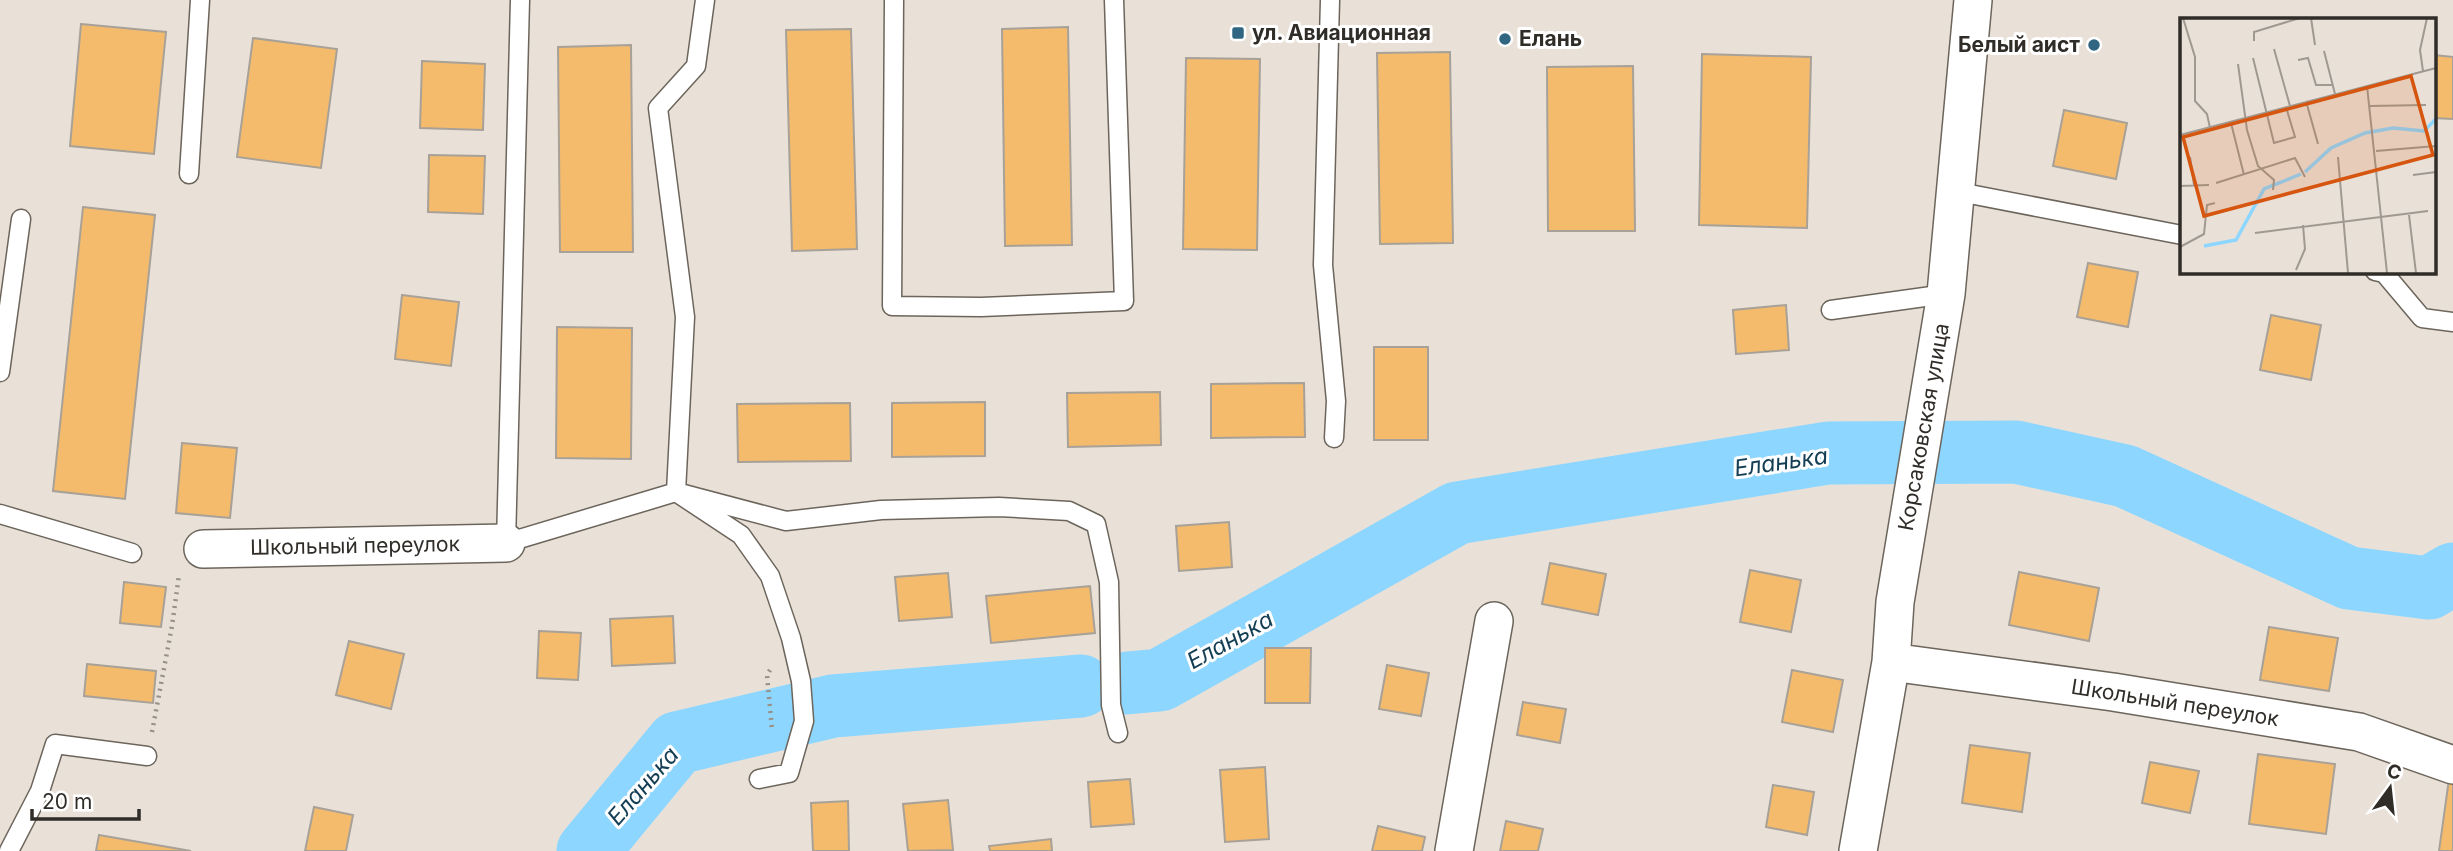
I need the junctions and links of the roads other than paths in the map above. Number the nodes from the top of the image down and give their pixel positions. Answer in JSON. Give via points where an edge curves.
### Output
{"nodes":[{"id":1,"x":200,"y":0,"type":"edge"},
{"id":2,"x":520,"y":0,"type":"edge"},
{"id":3,"x":705,"y":0,"type":"edge"},
{"id":4,"x":894,"y":0,"type":"edge"},
{"id":5,"x":1114,"y":0,"type":"edge"},
{"id":6,"x":1331,"y":0,"type":"edge"},
{"id":7,"x":1973,"y":0,"type":"edge"},
{"id":8,"x":189,"y":174,"type":"dead end"},
{"id":9,"x":1954,"y":191,"type":"junction"},
{"id":10,"x":21,"y":219,"type":"dead end"},
{"id":11,"x":2180,"y":235,"type":"edge"},
{"id":12,"x":2384,"y":273,"type":"edge"},
{"id":13,"x":1946,"y":293,"type":"junction"},
{"id":14,"x":1830,"y":310,"type":"dead end"},
{"id":15,"x":2453,"y":322,"type":"edge"},
{"id":16,"x":0,"y":372,"type":"edge"},
{"id":17,"x":1334,"y":438,"type":"dead end"},
{"id":18,"x":676,"y":492,"type":"junction"},
{"id":19,"x":0,"y":514,"type":"edge"},
{"id":20,"x":506,"y":542,"type":"junction"},
{"id":21,"x":203,"y":549,"type":"road end"},
{"id":22,"x":132,"y":553,"type":"dead end"},
{"id":23,"x":1494,"y":621,"type":"dead end"},
{"id":24,"x":1891,"y":662,"type":"junction"},
{"id":25,"x":1118,"y":733,"type":"dead end"},
{"id":26,"x":147,"y":756,"type":"road end"},
{"id":27,"x":2453,"y":765,"type":"edge"},
{"id":28,"x":759,"y":779,"type":"dead end"},
{"id":29,"x":9,"y":851,"type":"edge"},
{"id":30,"x":1454,"y":851,"type":"edge"},
{"id":31,"x":1858,"y":851,"type":"edge"}],
"edges":[{"from":1,"to":8,"type":"lane"},
{"from":2,"to":20,"type":"lane"},
{"from":3,"to":18,"type":"lane","via":[[696,66],[658,108],[685,317]]},
{"from":4,"to":5,"type":"lane","via":[[892,306],[981,307],[1124,301]]},
{"from":6,"to":17,"type":"lane","via":[[1324,265],[1336,401]]},
{"from":7,"to":9,"type":"street","name":"Корсаковская улица"},
{"from":9,"to":11,"type":"lane"},
{"from":9,"to":13,"type":"street","name":"Корсаковская улица"},
{"from":10,"to":16,"type":"lane"},
{"from":12,"to":15,"type":"lane","via":[[2422,318]]},
{"from":13,"to":14,"type":"lane"},
{"from":13,"to":24,"type":"street","name":"Корсаковская улица","via":[[1895,602]]},
{"from":18,"to":20,"type":"lane"},
{"from":18,"to":25,"type":"lane","via":[[786,521],[881,510],[999,508],[1069,511],[1096,524],[1109,582],[1111,705]]},
{"from":18,"to":28,"type":"lane","via":[[741,535],[771,576],[791,639],[804,721],[789,773]]},
{"from":19,"to":22,"type":"lane"},
{"from":20,"to":21,"type":"street","name":"Школьный переулок"},
{"from":23,"to":30,"type":"street"},
{"from":24,"to":27,"type":"street","name":"Школьный переулок","via":[[2359,732]]},
{"from":24,"to":31,"type":"street","name":"Корсаковская улица"},
{"from":26,"to":29,"type":"lane","via":[[55,744],[40,791]]}]}
